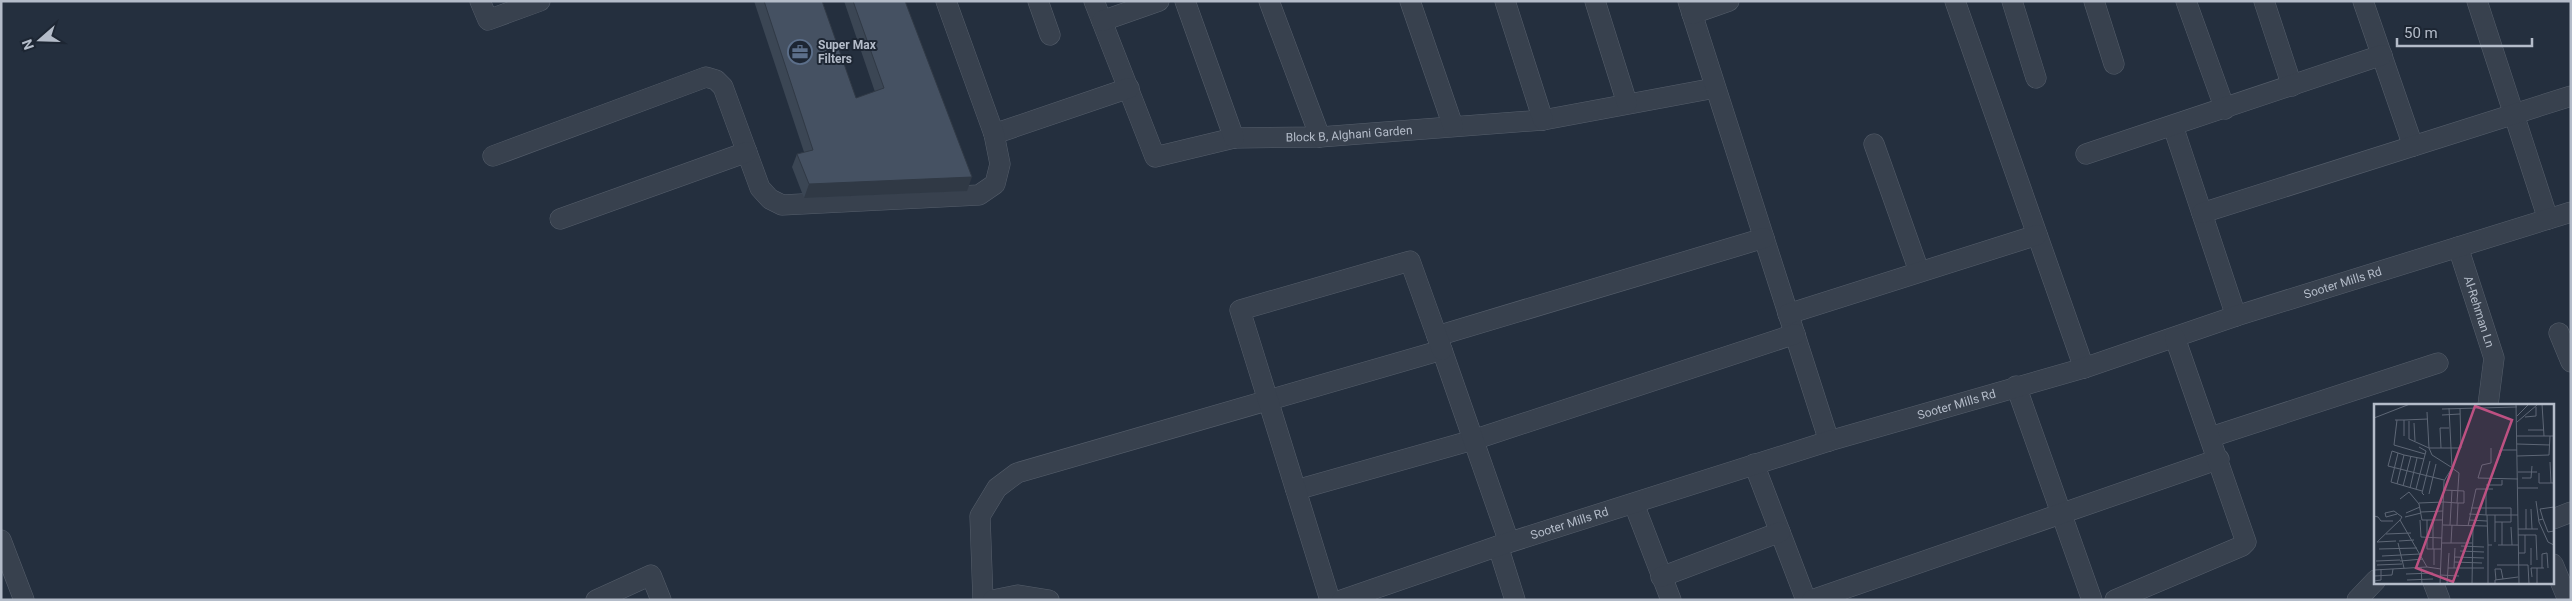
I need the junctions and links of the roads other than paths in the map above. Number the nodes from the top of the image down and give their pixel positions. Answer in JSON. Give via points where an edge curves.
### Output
{"nodes":[{"id":1,"x":480,"y":1,"type":"edge"},
{"id":2,"x":540,"y":1,"type":"edge"},
{"id":3,"x":946,"y":1,"type":"edge"},
{"id":4,"x":1038,"y":1,"type":"edge"},
{"id":5,"x":1094,"y":1,"type":"edge"},
{"id":6,"x":1159,"y":1,"type":"edge"},
{"id":7,"x":1185,"y":1,"type":"edge"},
{"id":8,"x":1269,"y":1,"type":"edge"},
{"id":9,"x":1410,"y":1,"type":"edge"},
{"id":10,"x":1504,"y":1,"type":"edge"},
{"id":11,"x":1595,"y":1,"type":"edge"},
{"id":12,"x":1729,"y":1,"type":"edge"},
{"id":13,"x":1956,"y":1,"type":"edge"},
{"id":14,"x":2012,"y":1,"type":"edge"},
{"id":15,"x":2094,"y":1,"type":"edge"},
{"id":16,"x":2186,"y":1,"type":"edge"},
{"id":17,"x":2264,"y":1,"type":"edge"},
{"id":18,"x":2363,"y":1,"type":"edge"},
{"id":19,"x":2477,"y":1,"type":"edge"},
{"id":20,"x":1690,"y":8,"type":"edge"},
{"id":21,"x":1102,"y":21,"type":"junction"},
{"id":22,"x":1050,"y":35,"type":"dead end"},
{"id":23,"x":2382,"y":55,"type":"junction"},
{"id":24,"x":2114,"y":64,"type":"dead end"},
{"id":25,"x":2036,"y":78,"type":"dead end"},
{"id":26,"x":2292,"y":86,"type":"junction"},
{"id":27,"x":1129,"y":88,"type":"junction"},
{"id":28,"x":1715,"y":88,"type":"junction"},
{"id":29,"x":2571,"y":96,"type":"edge"},
{"id":30,"x":1628,"y":103,"type":"junction"},
{"id":31,"x":2224,"y":109,"type":"junction"},
{"id":32,"x":2513,"y":114,"type":"junction"},
{"id":33,"x":1543,"y":120,"type":"junction"},
{"id":34,"x":1453,"y":126,"type":"junction"},
{"id":35,"x":2173,"y":126,"type":"junction"},
{"id":36,"x":994,"y":134,"type":"junction"},
{"id":37,"x":1320,"y":136,"type":"junction"},
{"id":38,"x":1234,"y":138,"type":"junction"},
{"id":39,"x":1874,"y":144,"type":"dead end"},
{"id":40,"x":2413,"y":146,"type":"junction"},
{"id":41,"x":747,"y":152,"type":"junction"},
{"id":42,"x":2086,"y":154,"type":"dead end"},
{"id":43,"x":493,"y":156,"type":"dead end"},
{"id":44,"x":2571,"y":212,"type":"edge"},
{"id":45,"x":2202,"y":213,"type":"junction"},
{"id":46,"x":560,"y":219,"type":"dead end"},
{"id":47,"x":2548,"y":219,"type":"junction"},
{"id":48,"x":2038,"y":235,"type":"junction"},
{"id":49,"x":1764,"y":238,"type":"junction"},
{"id":50,"x":2458,"y":247,"type":"junction"},
{"id":51,"x":1919,"y":271,"type":"junction"},
{"id":52,"x":1788,"y":314,"type":"junction"},
{"id":53,"x":2236,"y":316,"type":"junction"},
{"id":54,"x":2559,"y":333,"type":"dead end"},
{"id":55,"x":1795,"y":334,"type":"junction"},
{"id":56,"x":2175,"y":338,"type":"junction"},
{"id":57,"x":1440,"y":343,"type":"junction"},
{"id":58,"x":2571,"y":362,"type":"edge"},
{"id":59,"x":2438,"y":363,"type":"dead end"},
{"id":60,"x":2084,"y":368,"type":"junction"},
{"id":61,"x":2016,"y":386,"type":"junction"},
{"id":62,"x":1268,"y":400,"type":"junction"},
{"id":63,"x":2488,"y":404,"type":"edge"},
{"id":64,"x":2211,"y":437,"type":"junction"},
{"id":65,"x":1473,"y":440,"type":"junction"},
{"id":66,"x":1829,"y":441,"type":"junction"},
{"id":67,"x":2219,"y":459,"type":"junction"},
{"id":68,"x":1754,"y":464,"type":"junction"},
{"id":69,"x":1296,"y":490,"type":"junction"},
{"id":70,"x":1634,"y":504,"type":"junction"},
{"id":71,"x":2571,"y":512,"type":"edge"},
{"id":72,"x":2061,"y":514,"type":"junction"},
{"id":73,"x":2554,"y":519,"type":"edge"},
{"id":74,"x":1780,"y":532,"type":"junction"},
{"id":75,"x":1,"y":540,"type":"edge"},
{"id":76,"x":1504,"y":544,"type":"junction"},
{"id":77,"x":2554,"y":566,"type":"edge"},
{"id":78,"x":1662,"y":577,"type":"junction"},
{"id":79,"x":2374,"y":582,"type":"edge"},
{"id":80,"x":2433,"y":584,"type":"edge"},
{"id":81,"x":24,"y":600,"type":"edge"},
{"id":82,"x":596,"y":600,"type":"edge"},
{"id":83,"x":661,"y":600,"type":"edge"},
{"id":84,"x":983,"y":600,"type":"edge"},
{"id":85,"x":993,"y":600,"type":"edge"},
{"id":86,"x":1049,"y":600,"type":"edge"},
{"id":87,"x":1330,"y":600,"type":"edge"},
{"id":88,"x":1342,"y":600,"type":"edge"},
{"id":89,"x":1515,"y":600,"type":"edge"},
{"id":90,"x":1671,"y":600,"type":"edge"},
{"id":91,"x":1806,"y":600,"type":"edge"},
{"id":92,"x":1812,"y":600,"type":"edge"},
{"id":93,"x":2092,"y":600,"type":"edge"},
{"id":94,"x":2115,"y":600,"type":"edge"},
{"id":95,"x":2357,"y":600,"type":"edge"},
{"id":96,"x":2440,"y":600,"type":"edge"},
{"id":97,"x":2568,"y":600,"type":"edge"}],
"edges":[{"from":1,"to":2,"type":"street","via":[[488,20]]},
{"from":3,"to":36,"type":"street"},
{"from":4,"to":22,"type":"street"},
{"from":5,"to":21,"type":"street"},
{"from":6,"to":21,"type":"street"},
{"from":7,"to":38,"type":"street"},
{"from":8,"to":37,"type":"street"},
{"from":9,"to":34,"type":"street"},
{"from":10,"to":33,"type":"street"},
{"from":11,"to":30,"type":"street"},
{"from":12,"to":20,"type":"street"},
{"from":13,"to":48,"type":"street"},
{"from":14,"to":25,"type":"street"},
{"from":15,"to":24,"type":"street"},
{"from":16,"to":31,"type":"street"},
{"from":17,"to":26,"type":"street"},
{"from":18,"to":23,"type":"street"},
{"from":19,"to":32,"type":"street"},
{"from":20,"to":28,"type":"street"},
{"from":21,"to":27,"type":"street"},
{"from":23,"to":26,"type":"street"},
{"from":23,"to":40,"type":"street"},
{"from":26,"to":31,"type":"street"},
{"from":27,"to":36,"type":"street"},
{"from":27,"to":38,"type":"street","name":"Block B, Alghani Garden","via":[[1155,157]]},
{"from":28,"to":30,"type":"street","name":"Block B, Alghani Garden"},
{"from":28,"to":49,"type":"street"},
{"from":29,"to":32,"type":"street"},
{"from":30,"to":33,"type":"street","name":"Block B, Alghani Garden"},
{"from":31,"to":35,"type":"street"},
{"from":32,"to":40,"type":"street"},
{"from":32,"to":47,"type":"street"},
{"from":33,"to":34,"type":"street","name":"Block B, Alghani Garden"},
{"from":34,"to":37,"type":"street","name":"Block B, Alghani Garden"},
{"from":35,"to":42,"type":"street"},
{"from":35,"to":45,"type":"street"},
{"from":36,"to":41,"type":"street","via":[[1000,164],[995,184],[978,195],[782,205],[770,199],[760,188]]},
{"from":37,"to":38,"type":"street","name":"Block B, Alghani Garden"},
{"from":39,"to":51,"type":"street"},
{"from":40,"to":45,"type":"street"},
{"from":41,"to":43,"type":"street","via":[[723,87],[706,77]]},
{"from":41,"to":46,"type":"street"},
{"from":44,"to":47,"type":"street","name":"Sooter Mills Rd"},
{"from":45,"to":53,"type":"street"},
{"from":47,"to":50,"type":"street","name":"Sooter Mills Rd"},
{"from":48,"to":51,"type":"street"},
{"from":48,"to":60,"type":"street"},
{"from":49,"to":52,"type":"street"},
{"from":49,"to":57,"type":"street"},
{"from":50,"to":53,"type":"street","name":"Sooter Mills Rd"},
{"from":50,"to":63,"type":"street","name":"Al-Rehman Ln","via":[[2494,358]]},
{"from":51,"to":52,"type":"street"},
{"from":52,"to":55,"type":"street"},
{"from":53,"to":56,"type":"street","name":"Sooter Mills Rd"},
{"from":54,"to":58,"type":"street"},
{"from":55,"to":65,"type":"street"},
{"from":55,"to":66,"type":"street"},
{"from":56,"to":60,"type":"street","name":"Sooter Mills Rd"},
{"from":56,"to":64,"type":"street"},
{"from":57,"to":62,"type":"street"},
{"from":57,"to":62,"type":"street","via":[[1410,261],[1240,310]]},
{"from":57,"to":65,"type":"street"},
{"from":59,"to":64,"type":"street"},
{"from":60,"to":61,"type":"street","name":"Sooter Mills Rd"},
{"from":61,"to":66,"type":"street","name":"Sooter Mills Rd"},
{"from":61,"to":72,"type":"street"},
{"from":62,"to":69,"type":"street"},
{"from":62,"to":84,"type":"street","via":[[1018,473],[997,488],[980,516]]},
{"from":64,"to":67,"type":"street"},
{"from":65,"to":69,"type":"street"},
{"from":65,"to":76,"type":"street"},
{"from":66,"to":68,"type":"street","name":"Sooter Mills Rd"},
{"from":67,"to":72,"type":"street"},
{"from":67,"to":94,"type":"street","via":[[2246,542]]},
{"from":68,"to":70,"type":"street","name":"Sooter Mills Rd"},
{"from":68,"to":74,"type":"street"},
{"from":69,"to":87,"type":"street"},
{"from":70,"to":76,"type":"street","name":"Sooter Mills Rd"},
{"from":70,"to":78,"type":"street"},
{"from":71,"to":73,"type":"street"},
{"from":72,"to":92,"type":"street"},
{"from":72,"to":93,"type":"street"},
{"from":74,"to":78,"type":"street"},
{"from":74,"to":91,"type":"street"},
{"from":75,"to":81,"type":"street"},
{"from":76,"to":88,"type":"street","name":"Sooter Mills Rd"},
{"from":76,"to":89,"type":"street"},
{"from":77,"to":97,"type":"street"},
{"from":78,"to":90,"type":"street"},
{"from":79,"to":95,"type":"street"},
{"from":80,"to":96,"type":"street"},
{"from":82,"to":83,"type":"street","via":[[651,575]]},
{"from":85,"to":86,"type":"street","via":[[1018,595]]}]}
